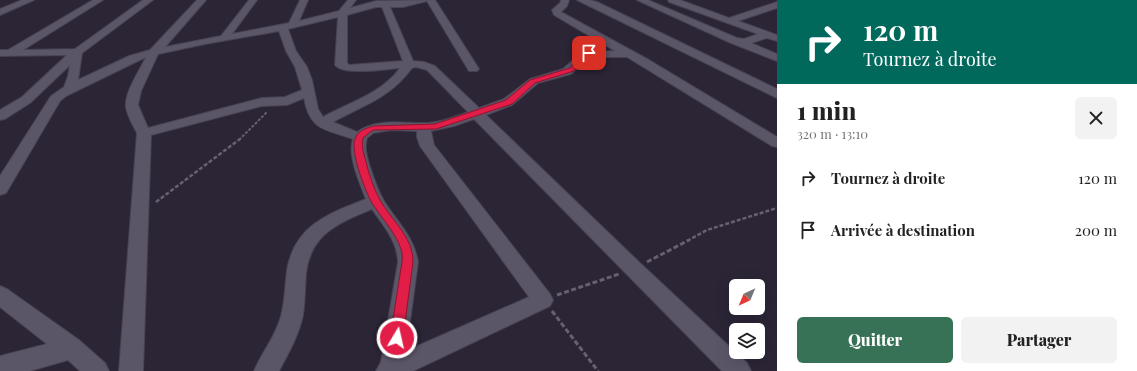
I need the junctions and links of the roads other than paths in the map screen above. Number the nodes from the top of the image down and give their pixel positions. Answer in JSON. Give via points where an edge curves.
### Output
{"nodes":[{"id":1,"x":30,"y":0,"type":"edge"},
{"id":2,"x":99,"y":0,"type":"edge"},
{"id":3,"x":148,"y":0,"type":"edge"},
{"id":4,"x":202,"y":0,"type":"edge"},
{"id":5,"x":253,"y":0,"type":"edge"},
{"id":6,"x":304,"y":0,"type":"edge"},
{"id":7,"x":352,"y":0,"type":"edge"},
{"id":8,"x":424,"y":0,"type":"edge"},
{"id":9,"x":431,"y":0,"type":"edge"},
{"id":10,"x":582,"y":0,"type":"edge"},
{"id":11,"x":641,"y":0,"type":"edge"},
{"id":12,"x":674,"y":0,"type":"edge"},
{"id":13,"x":403,"y":2,"type":"edge"},
{"id":14,"x":564,"y":2,"type":"edge"},
{"id":15,"x":385,"y":4,"type":"junction"},
{"id":16,"x":777,"y":5,"type":"edge"},
{"id":17,"x":0,"y":12,"type":"edge"},
{"id":18,"x":343,"y":12,"type":"junction"},
{"id":19,"x":728,"y":21,"type":"junction"},
{"id":20,"x":288,"y":26,"type":"junction"},
{"id":21,"x":766,"y":35,"type":"junction"},
{"id":22,"x":224,"y":38,"type":"junction"},
{"id":23,"x":777,"y":38,"type":"edge"},
{"id":24,"x":741,"y":43,"type":"junction"},
{"id":25,"x":76,"y":52,"type":"junction"},
{"id":26,"x":154,"y":52,"type":"junction"},
{"id":27,"x":5,"y":53,"type":"edge"},
{"id":28,"x":627,"y":54,"type":"junction"},
{"id":29,"x":777,"y":58,"type":"edge"},
{"id":30,"x":0,"y":59,"type":"edge"},
{"id":31,"x":122,"y":64,"type":"junction"},
{"id":32,"x":409,"y":64,"type":"junction"},
{"id":33,"x":474,"y":69,"type":"dead end"},
{"id":34,"x":74,"y":76,"type":"junction"},
{"id":35,"x":46,"y":82,"type":"junction"},
{"id":36,"x":68,"y":90,"type":"junction"},
{"id":37,"x":308,"y":91,"type":"junction"},
{"id":38,"x":777,"y":94,"type":"edge"},
{"id":39,"x":26,"y":100,"type":"junction"},
{"id":40,"x":476,"y":114,"type":"junction"},
{"id":41,"x":0,"y":116,"type":"edge"},
{"id":42,"x":43,"y":118,"type":"junction"},
{"id":43,"x":322,"y":123,"type":"junction"},
{"id":44,"x":424,"y":128,"type":"junction"},
{"id":45,"x":144,"y":133,"type":"junction"},
{"id":46,"x":359,"y":137,"type":"junction"},
{"id":47,"x":777,"y":143,"type":"edge"},
{"id":48,"x":0,"y":189,"type":"edge"},
{"id":49,"x":376,"y":201,"type":"junction"},
{"id":50,"x":0,"y":294,"type":"edge"},
{"id":51,"x":72,"y":348,"type":"junction"},
{"id":52,"x":0,"y":368,"type":"edge"},
{"id":53,"x":390,"y":370,"type":"edge"},
{"id":54,"x":97,"y":371,"type":"edge"},
{"id":55,"x":131,"y":371,"type":"edge"},
{"id":56,"x":266,"y":371,"type":"edge"},
{"id":57,"x":739,"y":371,"type":"edge"}],
"edges":[{"from":1,"to":17,"type":"street"},
{"from":2,"to":27,"type":"street"},
{"from":3,"to":25,"type":"street"},
{"from":4,"to":26,"type":"street"},
{"from":5,"to":22,"type":"street"},
{"from":6,"to":20,"type":"street"},
{"from":7,"to":18,"type":"street"},
{"from":8,"to":13,"type":"street"},
{"from":9,"to":33,"type":"street"},
{"from":10,"to":14,"type":"street"},
{"from":10,"to":38,"type":"street"},
{"from":11,"to":24,"type":"street"},
{"from":12,"to":19,"type":"street"},
{"from":13,"to":15,"type":"street"},
{"from":14,"to":28,"type":"street","via":[[556,10],[557,13]]},
{"from":15,"to":18,"type":"street"},
{"from":15,"to":32,"type":"street"},
{"from":16,"to":19,"type":"street"},
{"from":18,"to":20,"type":"street"},
{"from":18,"to":32,"type":"street","via":[[341,65],[348,68]]},
{"from":19,"to":21,"type":"street"},
{"from":20,"to":22,"type":"street"},
{"from":20,"to":37,"type":"street","via":[[291,50],[301,67]]},
{"from":21,"to":23,"type":"street"},
{"from":21,"to":24,"type":"street"},
{"from":22,"to":26,"type":"street"},
{"from":24,"to":29,"type":"street"},
{"from":25,"to":27,"type":"street"},
{"from":25,"to":34,"type":"street"},
{"from":25,"to":35,"type":"street"},
{"from":26,"to":31,"type":"street"},
{"from":26,"to":45,"type":"street","via":[[135,91],[132,105]]},
{"from":27,"to":30,"type":"street"},
{"from":28,"to":40,"type":"street","via":[[586,54],[572,69],[533,82],[509,102]]},
{"from":28,"to":47,"type":"street","via":[[645,62]]},
{"from":31,"to":34,"type":"street"},
{"from":31,"to":36,"type":"street"},
{"from":32,"to":40,"type":"street","via":[[421,64],[430,68]]},
{"from":32,"to":43,"type":"street","via":[[400,78],[384,92]]},
{"from":34,"to":35,"type":"street"},
{"from":34,"to":36,"type":"street"},
{"from":35,"to":39,"type":"street"},
{"from":36,"to":42,"type":"street","via":[[55,99]]},
{"from":37,"to":43,"type":"street","via":[[312,109]]},
{"from":37,"to":45,"type":"street","via":[[287,102],[262,102]]},
{"from":39,"to":41,"type":"street"},
{"from":39,"to":42,"type":"street"},
{"from":40,"to":44,"type":"street"},
{"from":40,"to":57,"type":"street"},
{"from":42,"to":48,"type":"street"},
{"from":43,"to":46,"type":"street"},
{"from":44,"to":46,"type":"street","via":[[374,128]]},
{"from":44,"to":53,"type":"street","via":[[427,146],[543,300]]},
{"from":45,"to":55,"type":"street"},
{"from":46,"to":49,"type":"street","via":[[358,150]]},
{"from":49,"to":53,"type":"street","via":[[403,241],[408,253]]},
{"from":49,"to":56,"type":"street","via":[[330,222],[304,246],[299,261],[292,315]]},
{"from":50,"to":51,"type":"street"},
{"from":51,"to":52,"type":"street"},
{"from":51,"to":54,"type":"street"}]}
